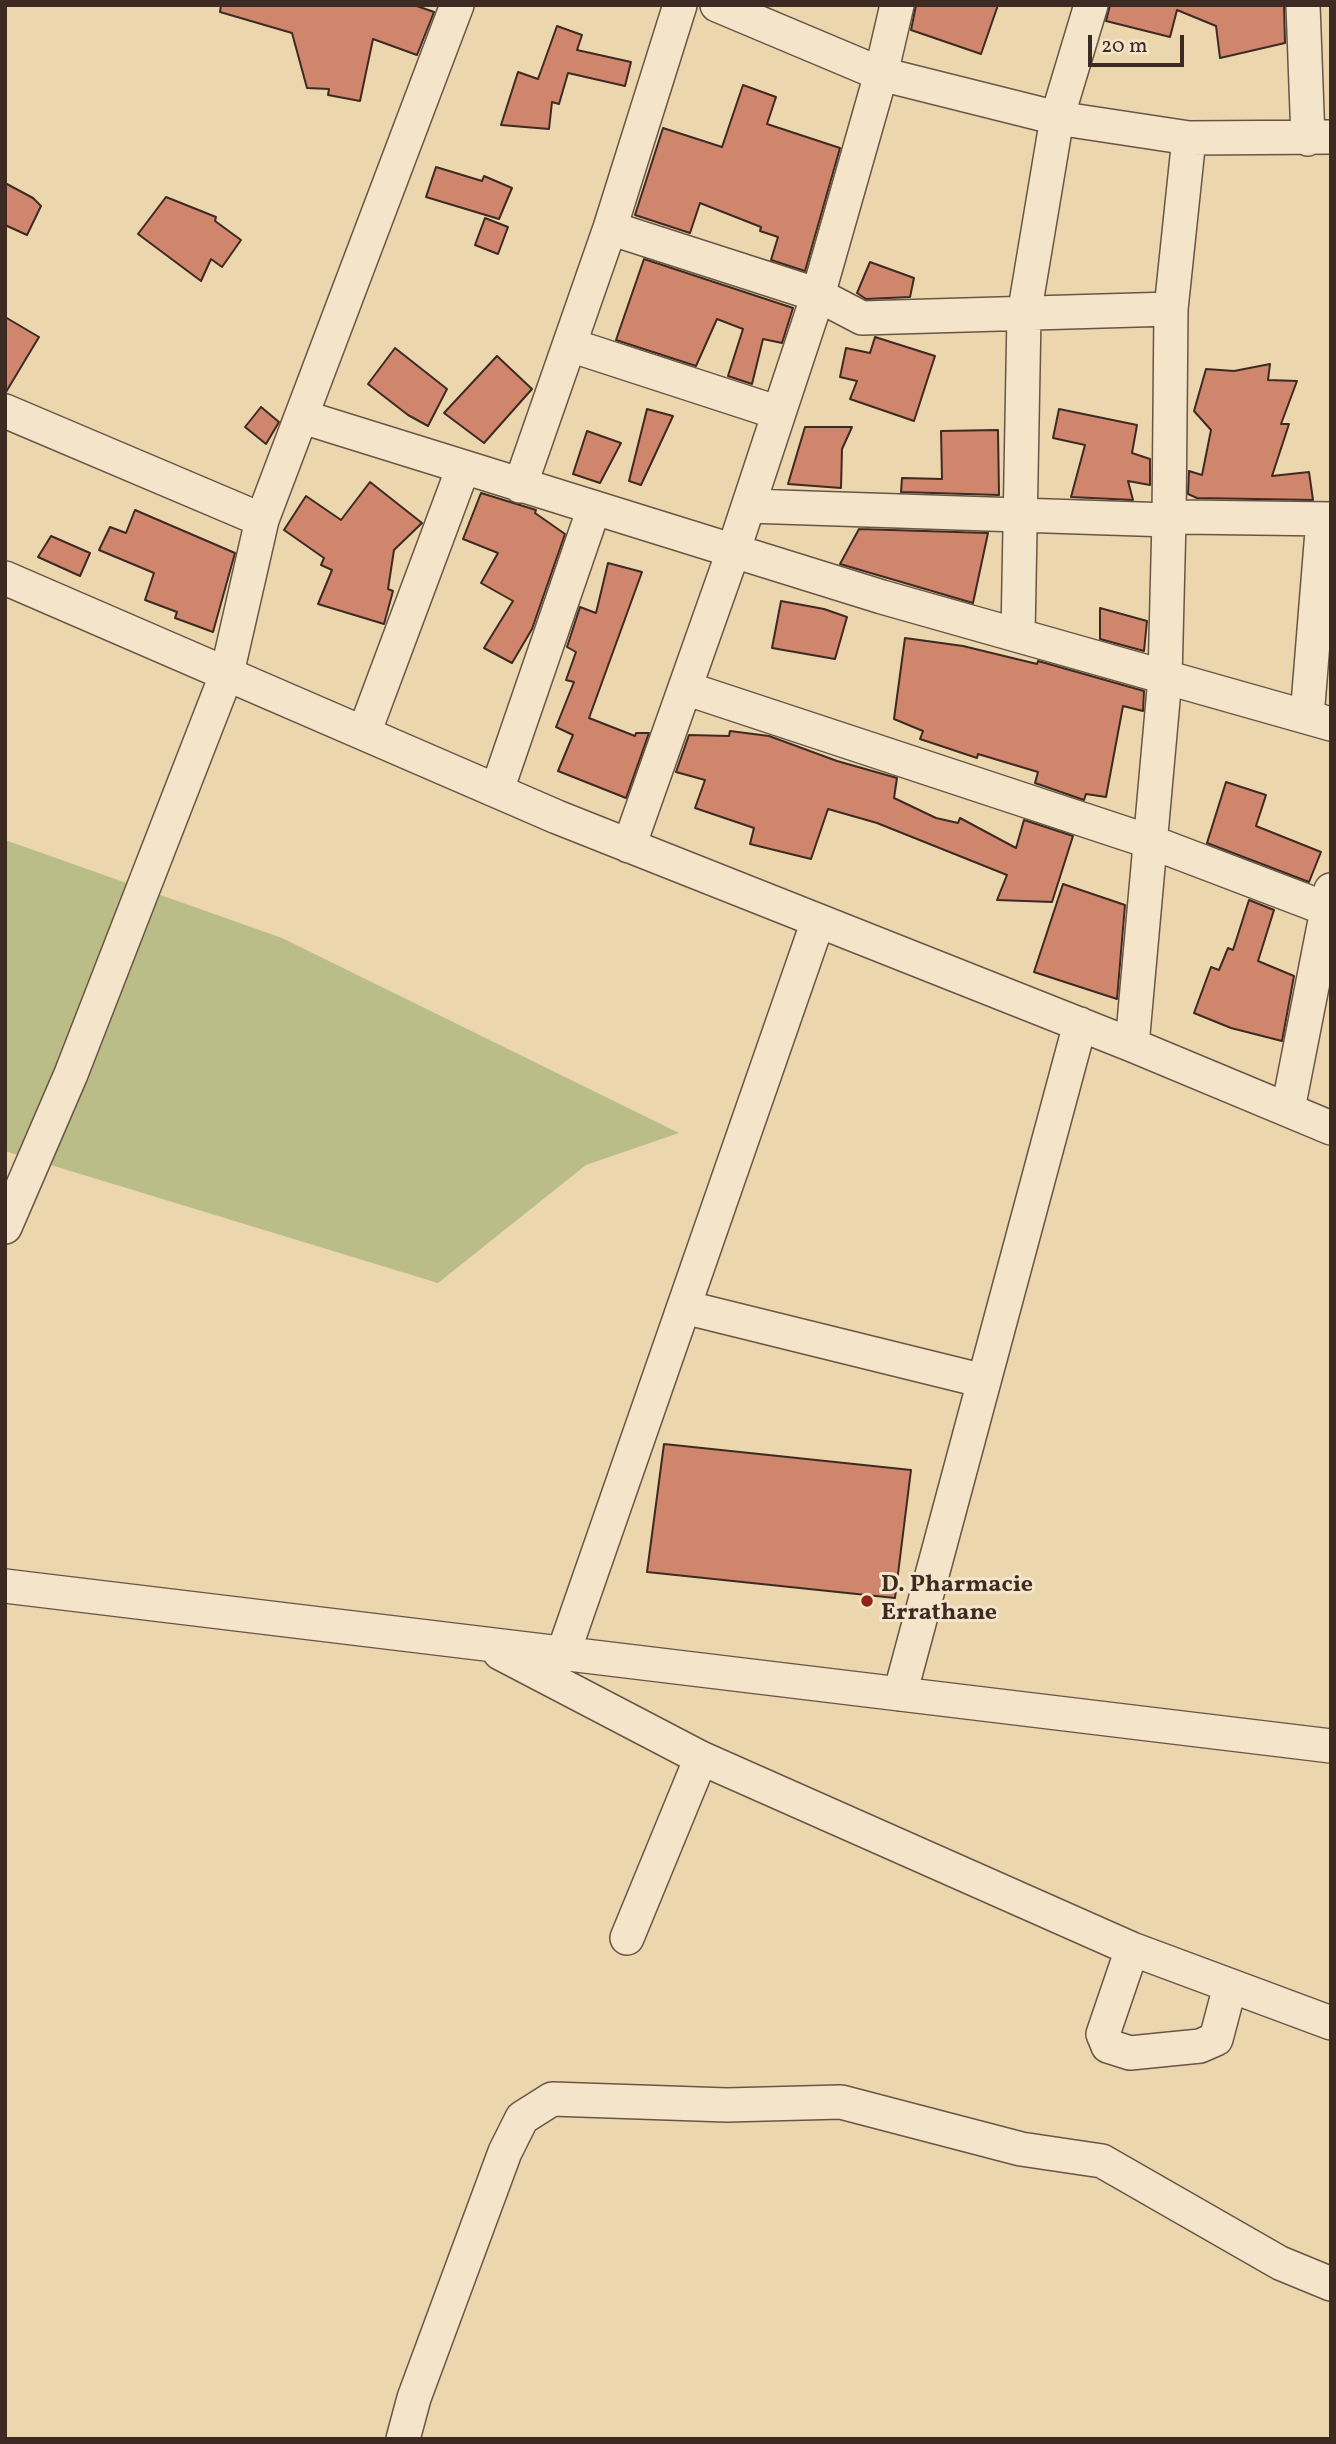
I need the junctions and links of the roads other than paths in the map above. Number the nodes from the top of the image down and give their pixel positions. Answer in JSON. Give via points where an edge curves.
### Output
{"nodes":[{"id":1,"x":457,"y":5,"type":"edge"},
{"id":2,"x":680,"y":5,"type":"edge"},
{"id":3,"x":717,"y":5,"type":"edge"},
{"id":4,"x":897,"y":5,"type":"edge"},
{"id":5,"x":1091,"y":5,"type":"edge"},
{"id":6,"x":1303,"y":5,"type":"edge"},
{"id":7,"x":881,"y":74,"type":"junction"},
{"id":8,"x":1057,"y":118,"type":"junction"},
{"id":9,"x":1189,"y":138,"type":"junction"},
{"id":10,"x":1319,"y":138,"type":"edge"},
{"id":11,"x":610,"y":228,"type":"junction"},
{"id":12,"x":818,"y":295,"type":"junction"},
{"id":13,"x":1171,"y":309,"type":"junction"},
{"id":14,"x":1024,"y":314,"type":"junction"},
{"id":15,"x":570,"y":345,"type":"junction"},
{"id":16,"x":5,"y":411,"type":"edge"},
{"id":17,"x":779,"y":413,"type":"junction"},
{"id":18,"x":303,"y":417,"type":"junction"},
{"id":19,"x":463,"y":468,"type":"junction"},
{"id":20,"x":520,"y":486,"type":"junction"},
{"id":21,"x":749,"y":506,"type":"junction"},
{"id":22,"x":594,"y":508,"type":"junction"},
{"id":23,"x":1022,"y":514,"type":"junction"},
{"id":24,"x":1327,"y":519,"type":"edge"},
{"id":25,"x":262,"y":520,"type":"junction"},
{"id":26,"x":1169,"y":520,"type":"junction"},
{"id":27,"x":733,"y":552,"type":"junction"},
{"id":28,"x":5,"y":578,"type":"edge"},
{"id":29,"x":1018,"y":635,"type":"junction"},
{"id":30,"x":227,"y":673,"type":"junction"},
{"id":31,"x":1165,"y":678,"type":"junction"},
{"id":32,"x":685,"y":688,"type":"junction"},
{"id":33,"x":1319,"y":720,"type":"edge"},
{"id":34,"x":365,"y":733,"type":"junction"},
{"id":35,"x":497,"y":790,"type":"junction"},
{"id":36,"x":1151,"y":842,"type":"junction"},
{"id":37,"x":629,"y":846,"type":"junction"},
{"id":38,"x":1329,"y":899,"type":"edge"},
{"id":39,"x":818,"y":921,"type":"junction"},
{"id":40,"x":1080,"y":1024,"type":"junction"},
{"id":41,"x":1132,"y":1045,"type":"junction"},
{"id":42,"x":1288,"y":1109,"type":"junction"},
{"id":43,"x":1331,"y":1128,"type":"edge"},
{"id":44,"x":5,"y":1227,"type":"edge"},
{"id":45,"x":684,"y":1307,"type":"junction"},
{"id":46,"x":984,"y":1381,"type":"junction"},
{"id":47,"x":5,"y":1587,"type":"edge"},
{"id":48,"x":482,"y":1644,"type":"junction"},
{"id":49,"x":563,"y":1654,"type":"junction"},
{"id":50,"x":900,"y":1694,"type":"junction"},
{"id":51,"x":1331,"y":1746,"type":"edge"},
{"id":52,"x":701,"y":1758,"type":"junction"},
{"id":53,"x":628,"y":1938,"type":"dead end"},
{"id":54,"x":1132,"y":1949,"type":"junction"},
{"id":55,"x":1230,"y":1986,"type":"junction"},
{"id":56,"x":1331,"y":2024,"type":"edge"},
{"id":57,"x":1331,"y":2284,"type":"edge"},
{"id":58,"x":403,"y":2439,"type":"edge"}],
"edges":[{"from":1,"to":18,"type":"street"},
{"from":2,"to":11,"type":"street"},
{"from":3,"to":7,"type":"street"},
{"from":4,"to":7,"type":"street"},
{"from":5,"to":8,"type":"street"},
{"from":6,"to":10,"type":"street"},
{"from":7,"to":8,"type":"street"},
{"from":7,"to":12,"type":"street"},
{"from":8,"to":9,"type":"street"},
{"from":8,"to":14,"type":"street"},
{"from":9,"to":10,"type":"street"},
{"from":9,"to":13,"type":"street"},
{"from":11,"to":12,"type":"street"},
{"from":11,"to":15,"type":"street"},
{"from":12,"to":14,"type":"street","via":[[875,320]]},
{"from":12,"to":17,"type":"street"},
{"from":13,"to":14,"type":"street"},
{"from":13,"to":26,"type":"street"},
{"from":14,"to":23,"type":"street"},
{"from":15,"to":17,"type":"street"},
{"from":15,"to":20,"type":"street"},
{"from":16,"to":25,"type":"street"},
{"from":17,"to":21,"type":"street"},
{"from":18,"to":19,"type":"street"},
{"from":18,"to":25,"type":"street"},
{"from":19,"to":20,"type":"street"},
{"from":19,"to":34,"type":"street"},
{"from":20,"to":22,"type":"street"},
{"from":21,"to":23,"type":"street"},
{"from":21,"to":27,"type":"street"},
{"from":22,"to":27,"type":"street"},
{"from":22,"to":35,"type":"street"},
{"from":23,"to":26,"type":"street"},
{"from":23,"to":29,"type":"street"},
{"from":24,"to":26,"type":"street"},
{"from":24,"to":33,"type":"street"},
{"from":25,"to":30,"type":"street"},
{"from":26,"to":31,"type":"street"},
{"from":27,"to":29,"type":"street"},
{"from":27,"to":32,"type":"street"},
{"from":28,"to":30,"type":"street"},
{"from":29,"to":31,"type":"street"},
{"from":30,"to":34,"type":"street"},
{"from":30,"to":44,"type":"street","via":[[71,1074]]},
{"from":31,"to":33,"type":"street"},
{"from":31,"to":36,"type":"street"},
{"from":32,"to":36,"type":"street"},
{"from":32,"to":37,"type":"street"},
{"from":34,"to":35,"type":"street"},
{"from":35,"to":37,"type":"street"},
{"from":36,"to":38,"type":"street"},
{"from":36,"to":41,"type":"street"},
{"from":37,"to":39,"type":"street"},
{"from":38,"to":42,"type":"street"},
{"from":39,"to":40,"type":"street"},
{"from":39,"to":45,"type":"street"},
{"from":40,"to":41,"type":"street"},
{"from":40,"to":46,"type":"street"},
{"from":41,"to":42,"type":"street"},
{"from":42,"to":43,"type":"street"},
{"from":45,"to":46,"type":"street"},
{"from":45,"to":49,"type":"street"},
{"from":46,"to":50,"type":"street"},
{"from":47,"to":48,"type":"street"},
{"from":48,"to":49,"type":"street"},
{"from":48,"to":52,"type":"street"},
{"from":49,"to":50,"type":"street"},
{"from":50,"to":51,"type":"street"},
{"from":52,"to":53,"type":"street"},
{"from":52,"to":54,"type":"street"},
{"from":54,"to":55,"type":"street"},
{"from":54,"to":55,"type":"street","via":[[1103,2034],[1108,2046],[1130,2053],[1200,2046],[1216,2039]]},
{"from":55,"to":56,"type":"street"},
{"from":57,"to":58,"type":"street","via":[[1280,2263],[1102,2161],[1021,2149],[841,2102],[727,2105],[552,2099],[522,2118],[505,2152]]}]}
